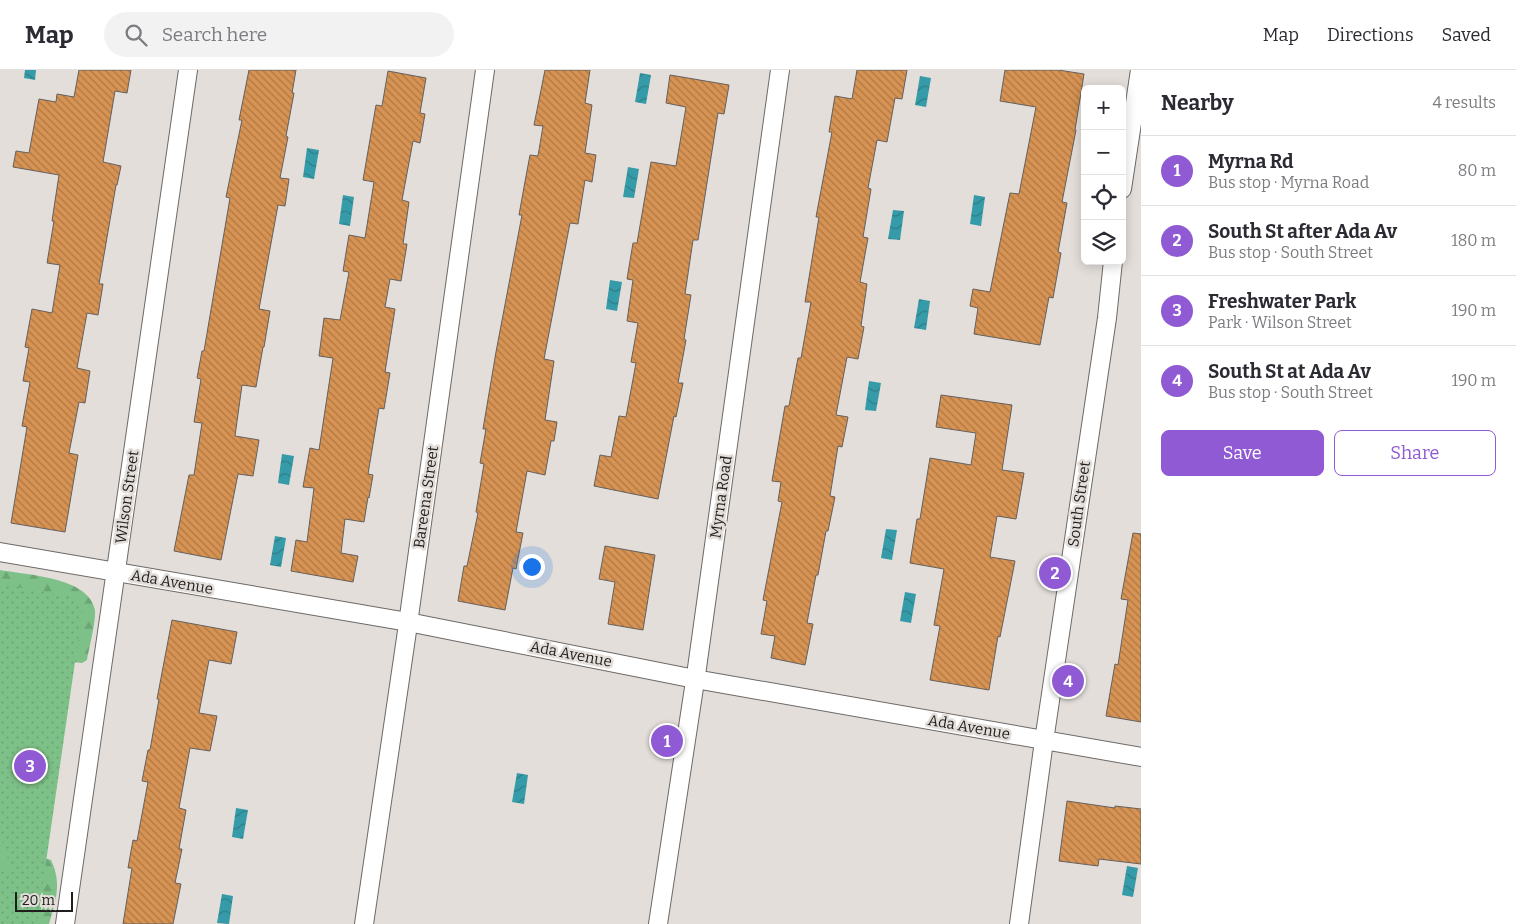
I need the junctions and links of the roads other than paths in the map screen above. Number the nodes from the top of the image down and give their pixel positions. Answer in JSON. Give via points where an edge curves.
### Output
{"nodes":[{"id":1,"x":188,"y":70,"type":"edge"},
{"id":2,"x":485,"y":70,"type":"edge"},
{"id":3,"x":780,"y":70,"type":"edge"},
{"id":4,"x":1140,"y":70,"type":"edge"},
{"id":5,"x":1124,"y":175,"type":"edge"},
{"id":6,"x":1113,"y":265,"type":"edge"},
{"id":7,"x":0,"y":552,"type":"edge"},
{"id":8,"x":116,"y":573,"type":"junction"},
{"id":9,"x":408,"y":622,"type":"junction"},
{"id":10,"x":695,"y":679,"type":"junction"},
{"id":11,"x":1044,"y":740,"type":"junction"},
{"id":12,"x":1141,"y":757,"type":"edge"},
{"id":13,"x":65,"y":924,"type":"edge"},
{"id":14,"x":364,"y":924,"type":"edge"},
{"id":15,"x":658,"y":924,"type":"edge"},
{"id":16,"x":1019,"y":924,"type":"edge"}],
"edges":[{"from":1,"to":8,"type":"street","name":"Wilson Street"},
{"from":2,"to":9,"type":"street","name":"Bareena Street"},
{"from":3,"to":10,"type":"street","name":"Myrna Road"},
{"from":4,"to":5,"type":"street"},
{"from":6,"to":11,"type":"street","name":"South Street"},
{"from":7,"to":8,"type":"street","name":"Ada Avenue"},
{"from":8,"to":9,"type":"street","name":"Ada Avenue"},
{"from":8,"to":13,"type":"street","name":"Wilson Street"},
{"from":9,"to":10,"type":"street","name":"Ada Avenue"},
{"from":9,"to":14,"type":"street","name":"Bareena Street"},
{"from":10,"to":11,"type":"street","name":"Ada Avenue"},
{"from":10,"to":15,"type":"street","name":"Myrna Road"},
{"from":11,"to":12,"type":"street","name":"Ada Avenue"},
{"from":11,"to":16,"type":"street","name":"South Street"}]}
